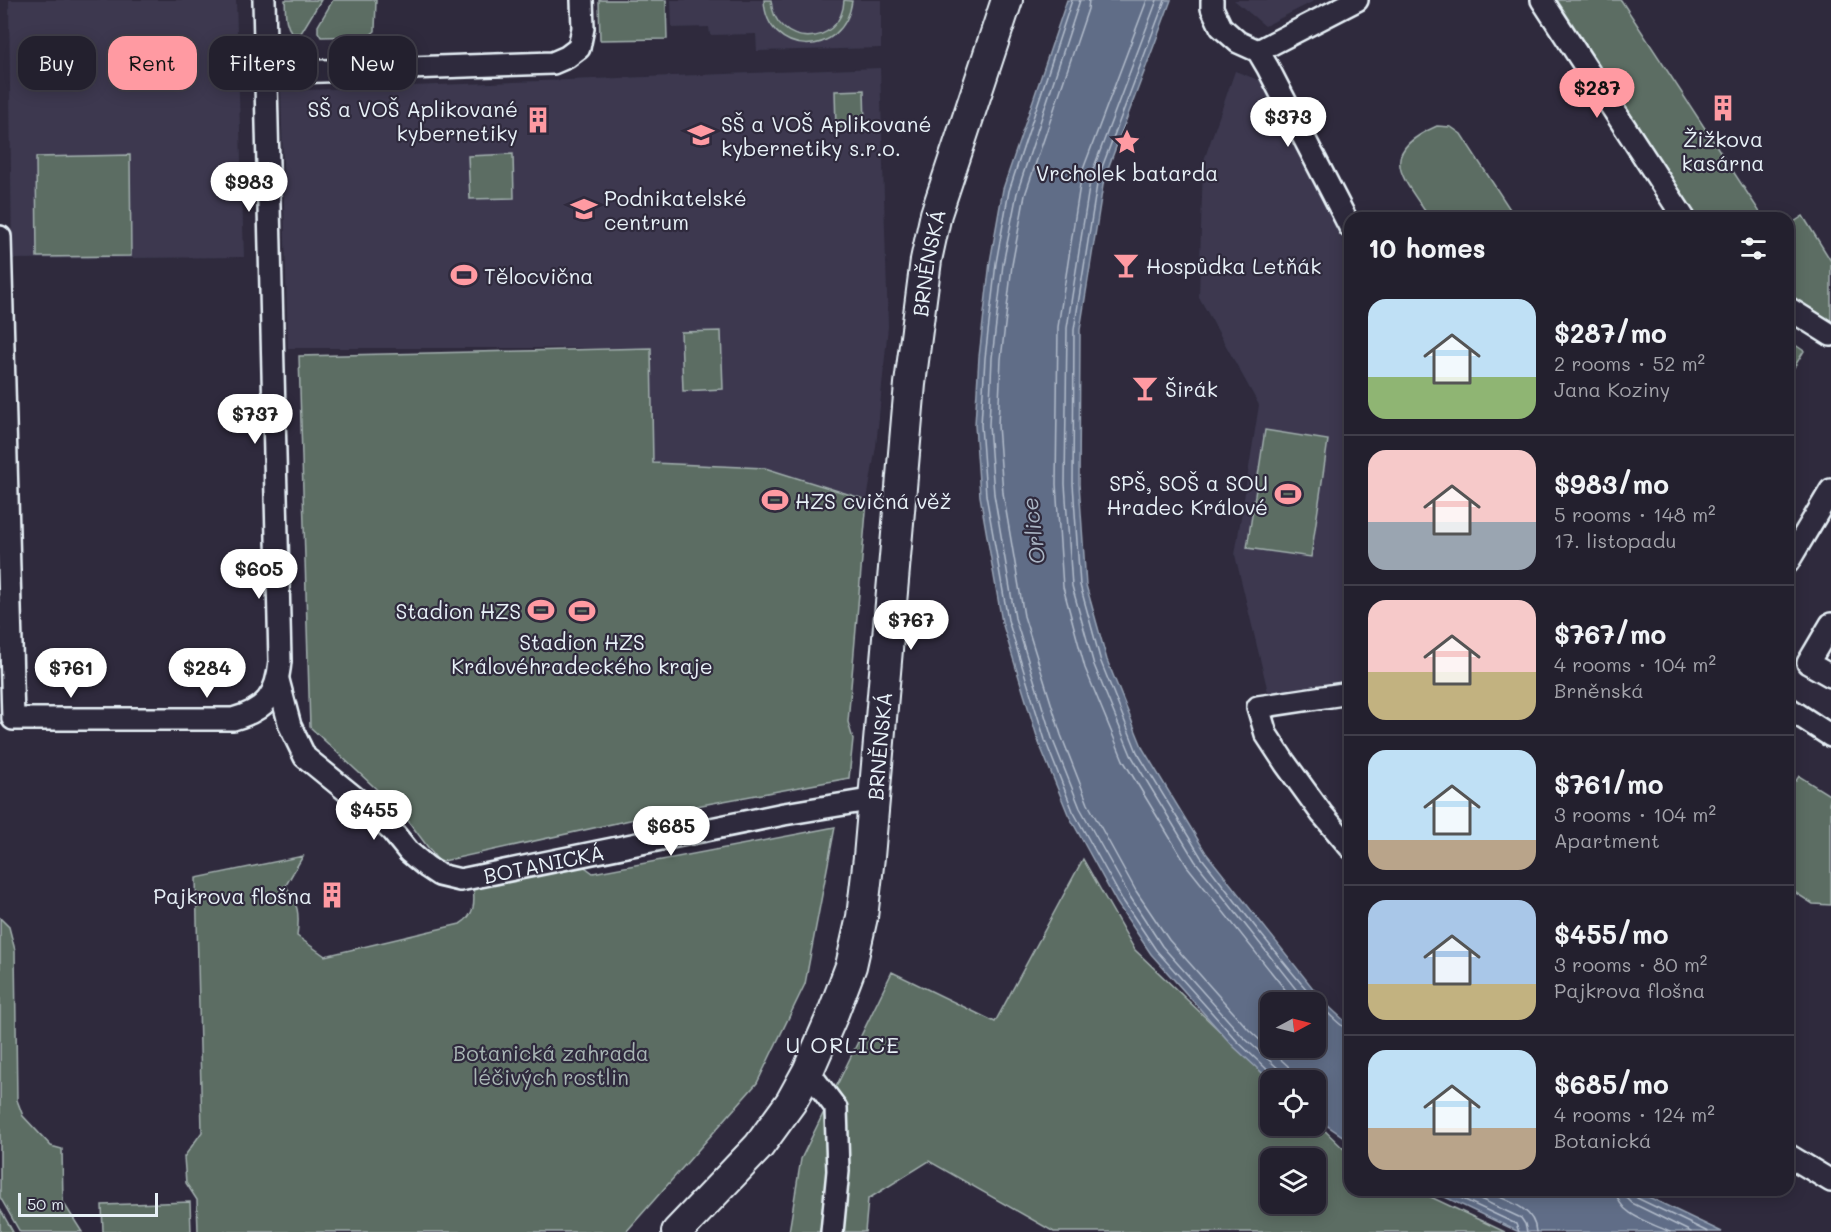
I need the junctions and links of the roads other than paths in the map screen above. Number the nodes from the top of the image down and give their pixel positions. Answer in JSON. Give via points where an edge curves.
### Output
{"nodes":[{"id":1,"x":264,"y":0,"type":"edge"},
{"id":2,"x":582,"y":0,"type":"edge"},
{"id":3,"x":1007,"y":0,"type":"edge"},
{"id":4,"x":1212,"y":0,"type":"edge"},
{"id":5,"x":1358,"y":0,"type":"edge"},
{"id":6,"x":1542,"y":0,"type":"edge"},
{"id":7,"x":265,"y":36,"type":"edge"},
{"id":8,"x":1257,"y":51,"type":"junction"},
{"id":9,"x":317,"y":71,"type":"edge"},
{"id":10,"x":266,"y":90,"type":"edge"},
{"id":11,"x":1680,"y":212,"type":"edge"},
{"id":12,"x":1344,"y":215,"type":"edge"},
{"id":13,"x":0,"y":237,"type":"edge"},
{"id":14,"x":1794,"y":312,"type":"edge"},
{"id":15,"x":1831,"y":335,"type":"edge"},
{"id":16,"x":1828,"y":500,"type":"edge"},
{"id":17,"x":1794,"y":553,"type":"edge"},
{"id":18,"x":1831,"y":624,"type":"edge"},
{"id":19,"x":1831,"y":676,"type":"edge"},
{"id":20,"x":278,"y":680,"type":"junction"},
{"id":21,"x":1344,"y":694,"type":"edge"},
{"id":22,"x":1794,"y":712,"type":"edge"},
{"id":23,"x":1831,"y":736,"type":"edge"},
{"id":24,"x":874,"y":799,"type":"junction"},
{"id":25,"x":1344,"y":840,"type":"edge"},
{"id":26,"x":808,"y":1071,"type":"junction"},
{"id":27,"x":1794,"y":1158,"type":"edge"},
{"id":28,"x":1830,"y":1177,"type":"edge"},
{"id":29,"x":677,"y":1232,"type":"edge"},
{"id":30,"x":832,"y":1232,"type":"edge"}],
"edges":[{"from":1,"to":7,"type":"street"},
{"from":2,"to":9,"type":"street","via":[[579,48],[554,63]]},
{"from":3,"to":24,"type":"street","name":"BRNĚNSKÁ","via":[[936,214],[926,260],[910,384]]},
{"from":4,"to":8,"type":"street","via":[[1221,27],[1238,42]]},
{"from":5,"to":8,"type":"street"},
{"from":6,"to":11,"type":"street"},
{"from":8,"to":12,"type":"street"},
{"from":10,"to":20,"type":"street"},
{"from":13,"to":20,"type":"street","via":[[14,719],[233,718],[250,714],[264,704]]},
{"from":14,"to":15,"type":"street"},
{"from":16,"to":17,"type":"street"},
{"from":18,"to":19,"type":"street","via":[[1808,663]]},
{"from":20,"to":24,"type":"street","name":"BOTANICKÁ","via":[[290,726],[304,757],[364,805],[427,867],[439,875],[460,880]]},
{"from":21,"to":25,"type":"street","via":[[1258,707],[1266,734]]},
{"from":22,"to":23,"type":"street"},
{"from":24,"to":26,"type":"street","name":"BRNĚNSKÁ","via":[[862,917],[851,966]]},
{"from":26,"to":29,"type":"street","name":"BRNĚNSKÁ","via":[[759,1146]]},
{"from":26,"to":30,"type":"street","via":[[836,1108],[838,1171]]},
{"from":27,"to":28,"type":"street"}]}
